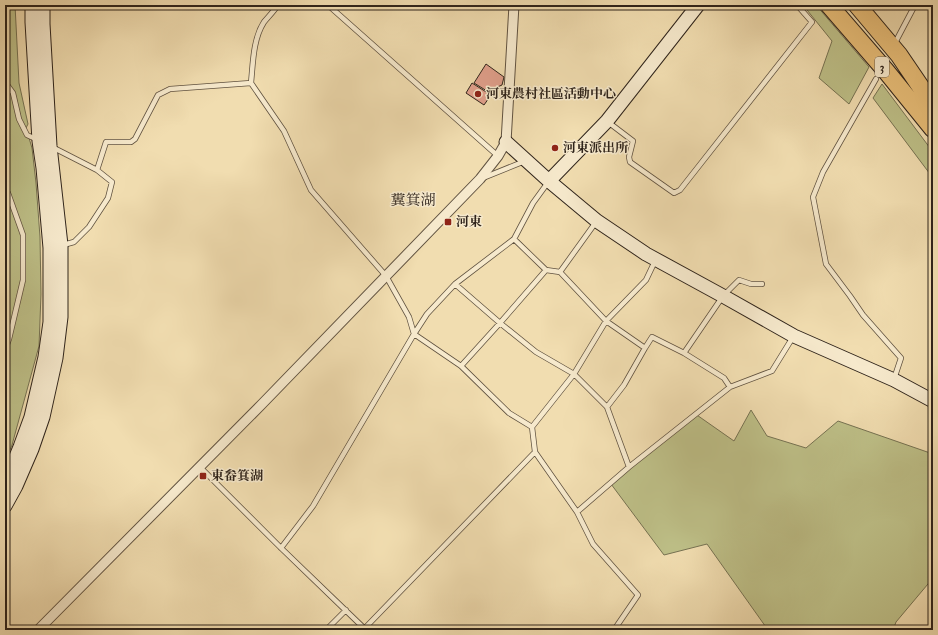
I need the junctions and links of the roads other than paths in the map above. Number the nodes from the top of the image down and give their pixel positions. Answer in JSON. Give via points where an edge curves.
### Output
{"nodes":[{"id":1,"x":32,"y":5,"type":"edge"},
{"id":2,"x":43,"y":5,"type":"edge"},
{"id":3,"x":278,"y":5,"type":"edge"},
{"id":4,"x":328,"y":5,"type":"edge"},
{"id":5,"x":514,"y":5,"type":"edge"},
{"id":6,"x":698,"y":5,"type":"edge"},
{"id":7,"x":797,"y":5,"type":"edge"},
{"id":8,"x":829,"y":5,"type":"edge"},
{"id":9,"x":857,"y":5,"type":"edge"},
{"id":10,"x":915,"y":5,"type":"edge"},
{"id":11,"x":896,"y":41,"type":"dead end"},
{"id":12,"x":876,"y":79,"type":"dead end"},
{"id":13,"x":5,"y":82,"type":"edge"},
{"id":14,"x":251,"y":83,"type":"junction"},
{"id":15,"x":933,"y":105,"type":"edge"},
{"id":16,"x":607,"y":121,"type":"junction"},
{"id":17,"x":933,"y":129,"type":"edge"},
{"id":18,"x":506,"y":142,"type":"junction"},
{"id":19,"x":44,"y":144,"type":"junction"},
{"id":20,"x":498,"y":156,"type":"junction"},
{"id":21,"x":526,"y":161,"type":"junction"},
{"id":22,"x":97,"y":170,"type":"junction"},
{"id":23,"x":480,"y":179,"type":"junction"},
{"id":24,"x":549,"y":180,"type":"junction"},
{"id":25,"x":5,"y":189,"type":"edge"},
{"id":26,"x":597,"y":221,"type":"junction"},
{"id":27,"x":514,"y":239,"type":"junction"},
{"id":28,"x":61,"y":245,"type":"junction"},
{"id":29,"x":656,"y":260,"type":"junction"},
{"id":30,"x":546,"y":270,"type":"junction"},
{"id":31,"x":560,"y":272,"type":"junction"},
{"id":32,"x":386,"y":276,"type":"junction"},
{"id":33,"x":455,"y":284,"type":"junction"},
{"id":34,"x":762,"y":284,"type":"dead end"},
{"id":35,"x":724,"y":296,"type":"junction"},
{"id":36,"x":606,"y":321,"type":"junction"},
{"id":37,"x":500,"y":323,"type":"junction"},
{"id":38,"x":414,"y":334,"type":"junction"},
{"id":39,"x":794,"y":336,"type":"junction"},
{"id":40,"x":645,"y":348,"type":"junction"},
{"id":41,"x":5,"y":350,"type":"edge"},
{"id":42,"x":684,"y":353,"type":"junction"},
{"id":43,"x":461,"y":366,"type":"junction"},
{"id":44,"x":574,"y":374,"type":"junction"},
{"id":45,"x":894,"y":380,"type":"junction"},
{"id":46,"x":730,"y":387,"type":"junction"},
{"id":47,"x":933,"y":401,"type":"edge"},
{"id":48,"x":607,"y":407,"type":"junction"},
{"id":49,"x":532,"y":427,"type":"junction"},
{"id":50,"x":535,"y":452,"type":"junction"},
{"id":51,"x":200,"y":467,"type":"junction"},
{"id":52,"x":629,"y":467,"type":"junction"},
{"id":53,"x":5,"y":483,"type":"edge"},
{"id":54,"x":5,"y":506,"type":"edge"},
{"id":55,"x":577,"y":512,"type":"junction"},
{"id":56,"x":281,"y":548,"type":"junction"},
{"id":57,"x":346,"y":610,"type":"junction"},
{"id":58,"x":365,"y":629,"type":"edge"},
{"id":59,"x":38,"y":630,"type":"edge"},
{"id":60,"x":326,"y":630,"type":"edge"},
{"id":61,"x":614,"y":630,"type":"edge"}],
"edges":[{"from":1,"to":19,"type":"main road"},
{"from":2,"to":19,"type":"main road"},
{"from":3,"to":14,"type":"lane","via":[[264,22],[255,45]]},
{"from":4,"to":20,"type":"lane"},
{"from":5,"to":18,"type":"street"},
{"from":6,"to":16,"type":"main road"},
{"from":7,"to":16,"type":"lane","via":[[812,22],[680,190],[669,190],[630,162],[633,141]]},
{"from":8,"to":17,"type":"highway","number":"3"},
{"from":9,"to":15,"type":"highway","number":"3","via":[[899,55]]},
{"from":10,"to":11,"type":"lane"},
{"from":12,"to":45,"type":"lane","via":[[823,172],[813,197],[826,264],[863,315],[901,358]]},
{"from":13,"to":19,"type":"lane","via":[[13,93],[19,119],[27,135]]},
{"from":14,"to":22,"type":"lane","via":[[170,89],[158,95],[135,139],[131,142],[106,142]]},
{"from":14,"to":32,"type":"lane","via":[[284,131],[310,190]]},
{"from":16,"to":24,"type":"main road"},
{"from":18,"to":20,"type":"street"},
{"from":18,"to":21,"type":"main road"},
{"from":19,"to":22,"type":"lane"},
{"from":19,"to":28,"type":"main road"},
{"from":19,"to":53,"type":"main road","via":[[43,168],[50,248],[50,322],[31,417]]},
{"from":20,"to":23,"type":"street"},
{"from":21,"to":23,"type":"lane"},
{"from":21,"to":24,"type":"main road"},
{"from":22,"to":28,"type":"lane","via":[[112,182],[108,198],[89,227],[74,242]]},
{"from":23,"to":32,"type":"street"},
{"from":24,"to":26,"type":"main road"},
{"from":24,"to":27,"type":"lane","via":[[533,203]]},
{"from":25,"to":41,"type":"lane","via":[[23,235],[23,280]]},
{"from":26,"to":29,"type":"main road"},
{"from":26,"to":31,"type":"lane"},
{"from":27,"to":30,"type":"lane"},
{"from":27,"to":33,"type":"lane"},
{"from":28,"to":54,"type":"main road","via":[[61,317],[56,358],[43,418],[32,449]]},
{"from":29,"to":35,"type":"main road"},
{"from":29,"to":36,"type":"lane","via":[[646,280]]},
{"from":30,"to":31,"type":"lane"},
{"from":30,"to":37,"type":"lane"},
{"from":31,"to":36,"type":"lane"},
{"from":32,"to":38,"type":"lane","via":[[409,317]]},
{"from":32,"to":51,"type":"street"},
{"from":33,"to":37,"type":"lane"},
{"from":33,"to":38,"type":"lane","via":[[427,314]]},
{"from":34,"to":35,"type":"lane","via":[[739,280]]},
{"from":35,"to":39,"type":"main road"},
{"from":35,"to":42,"type":"lane"},
{"from":36,"to":40,"type":"lane"},
{"from":36,"to":44,"type":"lane"},
{"from":37,"to":43,"type":"lane"},
{"from":37,"to":44,"type":"lane","via":[[536,352]]},
{"from":38,"to":43,"type":"lane"},
{"from":38,"to":56,"type":"lane","via":[[313,506]]},
{"from":39,"to":45,"type":"main road"},
{"from":39,"to":46,"type":"lane","via":[[772,371]]},
{"from":40,"to":42,"type":"lane","via":[[652,337]]},
{"from":40,"to":48,"type":"lane","via":[[624,385]]},
{"from":42,"to":46,"type":"lane","via":[[724,378]]},
{"from":43,"to":49,"type":"lane","via":[[509,413]]},
{"from":44,"to":48,"type":"lane"},
{"from":44,"to":49,"type":"lane"},
{"from":45,"to":47,"type":"main road"},
{"from":46,"to":52,"type":"lane"},
{"from":48,"to":52,"type":"lane"},
{"from":49,"to":50,"type":"lane"},
{"from":50,"to":55,"type":"lane"},
{"from":50,"to":58,"type":"lane"},
{"from":51,"to":56,"type":"lane"},
{"from":51,"to":59,"type":"street"},
{"from":52,"to":55,"type":"lane"},
{"from":55,"to":61,"type":"lane","via":[[593,544],[638,595]]},
{"from":56,"to":57,"type":"lane"},
{"from":57,"to":58,"type":"lane"},
{"from":57,"to":60,"type":"lane"}]}
